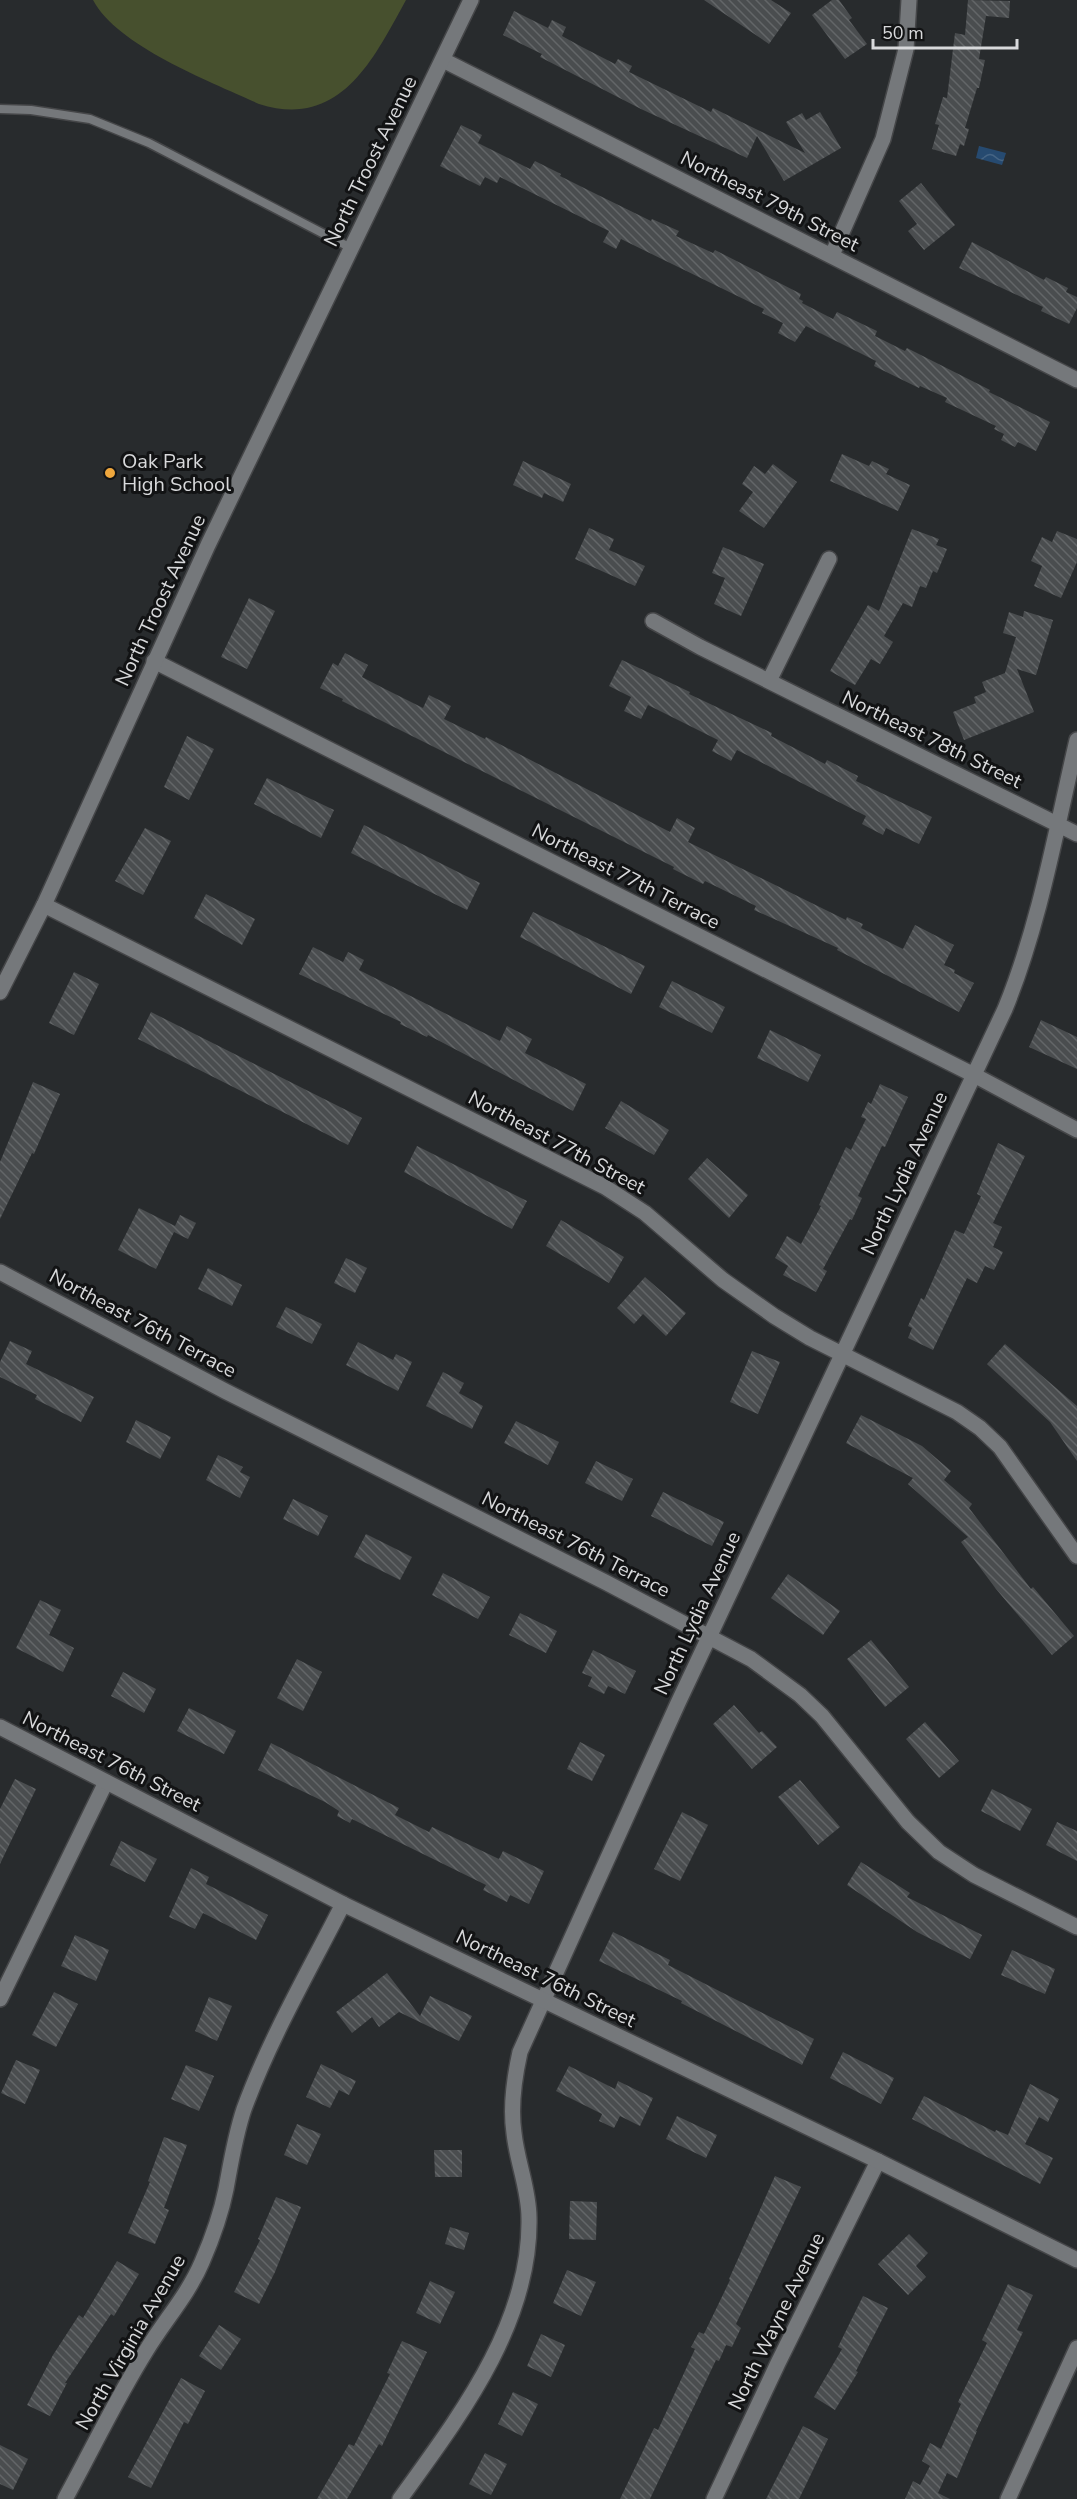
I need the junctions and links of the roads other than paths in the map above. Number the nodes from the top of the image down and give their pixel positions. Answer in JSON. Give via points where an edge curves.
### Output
{"nodes":[{"id":1,"x":471,"y":0,"type":"edge"},
{"id":2,"x":909,"y":0,"type":"edge"},
{"id":3,"x":444,"y":60,"type":"junction"},
{"id":4,"x":0,"y":109,"type":"edge"},
{"id":5,"x":351,"y":248,"type":"junction"},
{"id":6,"x":832,"y":255,"type":"junction"},
{"id":7,"x":1077,"y":380,"type":"edge"},
{"id":8,"x":829,"y":559,"type":"dead end"},
{"id":9,"x":653,"y":621,"type":"dead end"},
{"id":10,"x":154,"y":661,"type":"junction"},
{"id":11,"x":769,"y":681,"type":"junction"},
{"id":12,"x":1077,"y":740,"type":"edge"},
{"id":13,"x":1057,"y":825,"type":"junction"},
{"id":14,"x":1077,"y":834,"type":"edge"},
{"id":15,"x":44,"y":905,"type":"junction"},
{"id":16,"x":0,"y":992,"type":"edge"},
{"id":17,"x":974,"y":1076,"type":"junction"},
{"id":18,"x":1077,"y":1130,"type":"edge"},
{"id":19,"x":0,"y":1272,"type":"edge"},
{"id":20,"x":842,"y":1354,"type":"junction"},
{"id":21,"x":1077,"y":1556,"type":"edge"},
{"id":22,"x":709,"y":1637,"type":"junction"},
{"id":23,"x":0,"y":1727,"type":"edge"},
{"id":24,"x":106,"y":1782,"type":"junction"},
{"id":25,"x":343,"y":1904,"type":"junction"},
{"id":26,"x":1077,"y":1927,"type":"edge"},
{"id":27,"x":0,"y":1999,"type":"edge"},
{"id":28,"x":543,"y":2000,"type":"junction"},
{"id":29,"x":878,"y":2162,"type":"junction"},
{"id":30,"x":1077,"y":2260,"type":"edge"},
{"id":31,"x":1077,"y":2348,"type":"edge"},
{"id":32,"x":65,"y":2499,"type":"edge"},
{"id":33,"x":400,"y":2499,"type":"edge"},
{"id":34,"x":714,"y":2499,"type":"edge"},
{"id":35,"x":1008,"y":2499,"type":"edge"}],
"edges":[{"from":1,"to":3,"type":"street","name":"North Troost Avenue"},
{"from":2,"to":6,"type":"street","via":[[906,49],[884,139]]},
{"from":3,"to":5,"type":"street","name":"North Troost Avenue"},
{"from":3,"to":6,"type":"street","name":"Northeast 79th Street"},
{"from":4,"to":5,"type":"lane","via":[[90,119],[149,143]]},
{"from":5,"to":10,"type":"street","name":"North Troost Avenue"},
{"from":6,"to":7,"type":"street","name":"Northeast 79th Street"},
{"from":8,"to":11,"type":"street"},
{"from":9,"to":11,"type":"street","name":"Northeast 78th Street"},
{"from":10,"to":15,"type":"street","name":"North Troost Avenue"},
{"from":10,"to":17,"type":"street","name":"Northeast 77th Terrace"},
{"from":11,"to":13,"type":"street","name":"Northeast 78th Street"},
{"from":12,"to":13,"type":"street","name":"North Lydia Avenue"},
{"from":13,"to":14,"type":"street","name":"Northeast 78th Street"},
{"from":13,"to":17,"type":"street","name":"North Lydia Avenue","via":[[1019,974]]},
{"from":15,"to":16,"type":"street","name":"North Troost Avenue"},
{"from":15,"to":20,"type":"street","name":"Northeast 77th Street","via":[[605,1187],[645,1213],[723,1280],[774,1316]]},
{"from":17,"to":18,"type":"street","name":"Northeast 77th Terrace"},
{"from":17,"to":20,"type":"street","name":"North Lydia Avenue"},
{"from":19,"to":22,"type":"street","name":"Northeast 76th Terrace"},
{"from":20,"to":21,"type":"street","name":"Northeast 77th Street","via":[[957,1412],[980,1428],[1000,1448]]},
{"from":20,"to":22,"type":"street","name":"North Lydia Avenue"},
{"from":22,"to":26,"type":"street","name":"Northeast 76th Terrace","via":[[751,1659],[800,1695],[822,1716],[908,1822],[939,1852],[974,1875]]},
{"from":22,"to":28,"type":"street","name":"North Lydia Avenue"},
{"from":23,"to":24,"type":"street","name":"Northeast 76th Street"},
{"from":24,"to":25,"type":"street","name":"Northeast 76th Street"},
{"from":24,"to":27,"type":"street"},
{"from":25,"to":28,"type":"street","name":"Northeast 76th Street"},
{"from":25,"to":32,"type":"street","name":"North Virginia Avenue","via":[[244,2109],[226,2190],[201,2264],[184,2298],[125,2385]]},
{"from":28,"to":29,"type":"street","name":"Northeast 76th Street"},
{"from":28,"to":33,"type":"street","name":"North Lydia Avenue","via":[[520,2052],[514,2080],[514,2134],[529,2218],[522,2287],[483,2373],[451,2428]]},
{"from":29,"to":30,"type":"street","name":"Northeast 76th Street"},
{"from":29,"to":34,"type":"street","name":"North Wayne Avenue"},
{"from":31,"to":35,"type":"street"}]}
